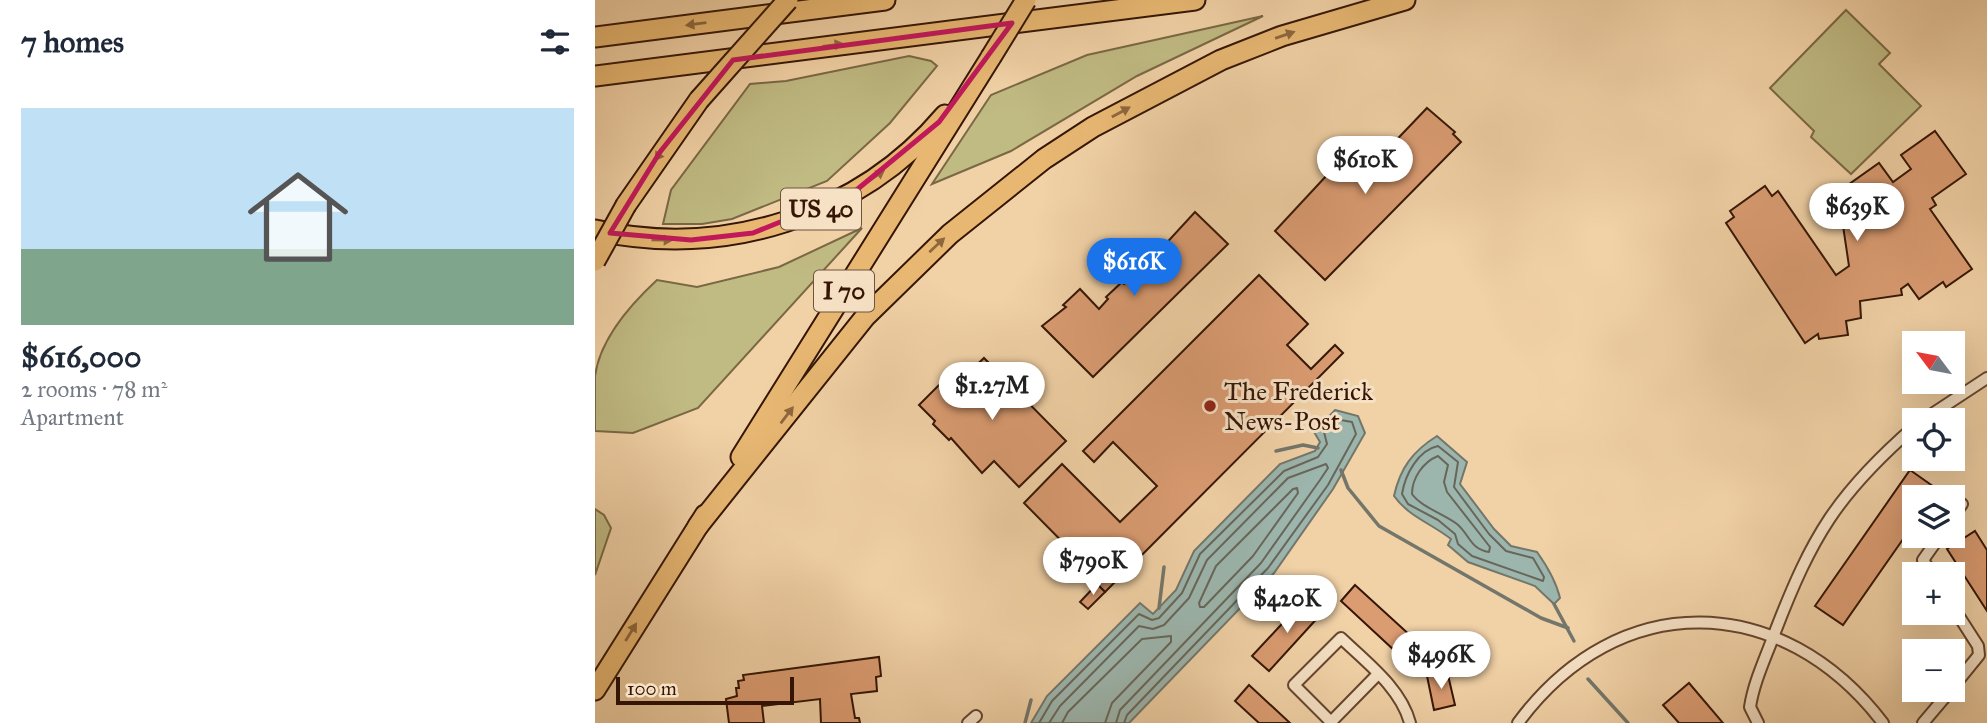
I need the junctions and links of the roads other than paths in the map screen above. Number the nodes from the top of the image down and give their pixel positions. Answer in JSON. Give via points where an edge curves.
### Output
{"nodes":[{"id":1,"x":788,"y":0,"type":"edge"},
{"id":2,"x":885,"y":0,"type":"edge"},
{"id":3,"x":1026,"y":0,"type":"edge"},
{"id":4,"x":1195,"y":0,"type":"edge"},
{"id":5,"x":1405,"y":0,"type":"edge"},
{"id":6,"x":595,"y":37,"type":"edge"},
{"id":7,"x":782,"y":51,"type":"junction"},
{"id":8,"x":991,"y":57,"type":"junction"},
{"id":9,"x":595,"y":76,"type":"edge"},
{"id":10,"x":595,"y":89,"type":"edge"},
{"id":11,"x":595,"y":230,"type":"edge"},
{"id":12,"x":595,"y":261,"type":"edge"},
{"id":13,"x":1987,"y":378,"type":"edge"},
{"id":14,"x":1987,"y":389,"type":"edge"},
{"id":15,"x":1969,"y":392,"type":"junction"},
{"id":16,"x":1943,"y":408,"type":"edge"},
{"id":17,"x":1902,"y":437,"type":"edge"},
{"id":18,"x":698,"y":526,"type":"junction"},
{"id":19,"x":1965,"y":625,"type":"edge"},
{"id":20,"x":1774,"y":636,"type":"junction"},
{"id":21,"x":1965,"y":672,"type":"edge"},
{"id":22,"x":1378,"y":674,"type":"junction"},
{"id":23,"x":595,"y":690,"type":"edge"},
{"id":24,"x":1940,"y":702,"type":"edge"},
{"id":25,"x":1410,"y":723,"type":"edge"},
{"id":26,"x":1518,"y":723,"type":"edge"},
{"id":27,"x":1758,"y":723,"type":"edge"},
{"id":28,"x":1883,"y":723,"type":"edge"},
{"id":29,"x":1923,"y":723,"type":"edge"}],
"edges":[{"from":1,"to":12,"type":"highway","one_way":true,"bridge":true,"via":[[699,100],[626,205]]},
{"from":2,"to":6,"type":"highway","one_way":true},
{"from":3,"to":8,"type":"highway","number":"I 70","bridge":true},
{"from":7,"to":4,"type":"highway","one_way":true},
{"from":18,"to":5,"type":"highway","one_way":true,"via":[[865,317],[950,234],[1034,166],[1093,127],[1221,60],[1282,36]]},
{"from":7,"to":9,"type":"highway"},
{"from":7,"to":10,"type":"highway"},
{"from":11,"to":8,"type":"highway","number":"US 40","one_way":true,"via":[[656,240],[721,238],[753,233],[823,208],[864,185],[910,150]]},
{"from":8,"to":18,"type":"highway","number":"I 70"},
{"from":13,"to":15,"type":"street"},
{"from":14,"to":15,"type":"street"},
{"from":15,"to":16,"type":"street"},
{"from":17,"to":20,"type":"street","via":[[1872,464],[1830,516],[1798,572]]},
{"from":23,"to":18,"type":"highway","number":"I 70","one_way":true},
{"from":19,"to":21,"type":"street","via":[[1979,655]]},
{"from":20,"to":26,"type":"street","via":[[1704,623],[1652,628],[1621,637],[1571,666],[1534,700]]},
{"from":20,"to":27,"type":"street","via":[[1751,696],[1749,708]]},
{"from":20,"to":28,"type":"street","via":[[1804,649],[1836,672]]},
{"from":22,"to":22,"type":"street","via":[[1341,638],[1294,685],[1331,722]]},
{"from":22,"to":25,"type":"street","via":[[1404,704]]},
{"from":24,"to":29,"type":"street"}]}
